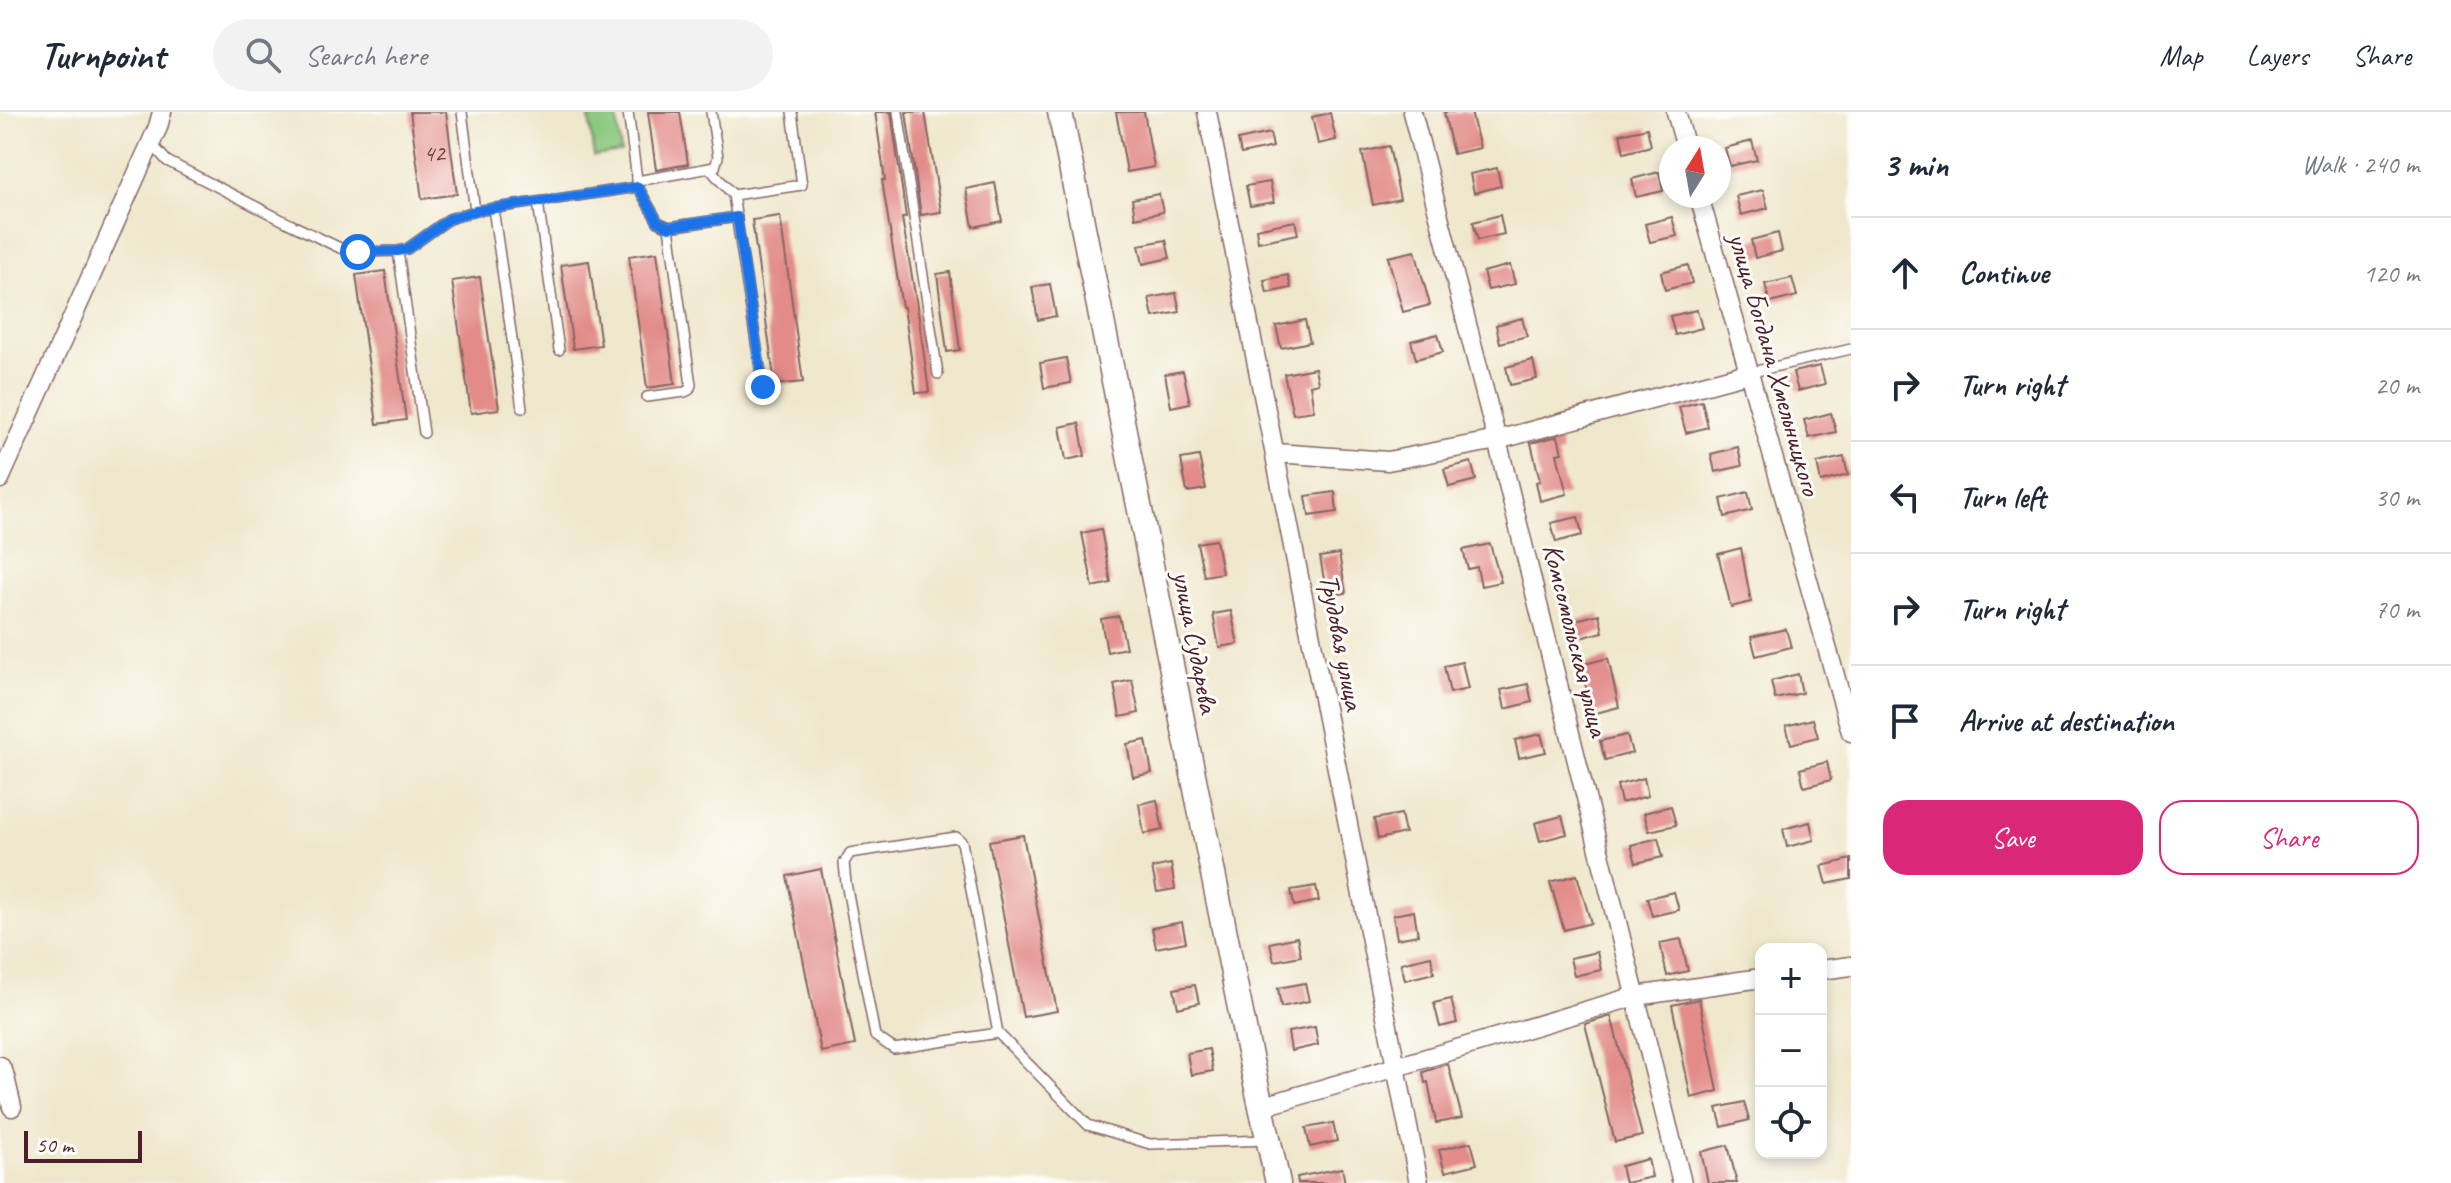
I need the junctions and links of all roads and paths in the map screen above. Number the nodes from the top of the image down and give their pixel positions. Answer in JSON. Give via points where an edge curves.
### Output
{"nodes":[{"id":1,"x":162,"y":112,"type":"edge"},
{"id":2,"x":462,"y":112,"type":"edge"},
{"id":3,"x":628,"y":112,"type":"edge"},
{"id":4,"x":711,"y":112,"type":"edge"},
{"id":5,"x":792,"y":112,"type":"edge"},
{"id":6,"x":898,"y":112,"type":"edge"},
{"id":7,"x":1060,"y":112,"type":"edge"},
{"id":8,"x":1207,"y":112,"type":"edge"},
{"id":9,"x":1412,"y":112,"type":"edge"},
{"id":10,"x":1676,"y":112,"type":"edge"},
{"id":11,"x":1683,"y":136,"type":"edge"},
{"id":12,"x":151,"y":143,"type":"junction"},
{"id":13,"x":711,"y":170,"type":"junction"},
{"id":14,"x":638,"y":184,"type":"junction"},
{"id":15,"x":733,"y":195,"type":"junction"},
{"id":16,"x":538,"y":202,"type":"junction"},
{"id":17,"x":493,"y":208,"type":"junction"},
{"id":18,"x":1702,"y":208,"type":"edge"},
{"id":19,"x":475,"y":211,"type":"junction"},
{"id":20,"x":737,"y":217,"type":"junction"},
{"id":21,"x":669,"y":227,"type":"junction"},
{"id":22,"x":398,"y":251,"type":"junction"},
{"id":23,"x":1851,"y":349,"type":"edge"},
{"id":24,"x":559,"y":350,"type":"dead end"},
{"id":25,"x":1748,"y":373,"type":"junction"},
{"id":26,"x":938,"y":374,"type":"dead end"},
{"id":27,"x":763,"y":387,"type":"dead end"},
{"id":28,"x":647,"y":397,"type":"dead end"},
{"id":29,"x":522,"y":408,"type":"dead end"},
{"id":30,"x":424,"y":433,"type":"dead end"},
{"id":31,"x":1497,"y":440,"type":"junction"},
{"id":32,"x":1276,"y":453,"type":"junction"},
{"id":33,"x":0,"y":479,"type":"edge"},
{"id":34,"x":1851,"y":732,"type":"edge"},
{"id":35,"x":1851,"y":966,"type":"edge"},
{"id":36,"x":1827,"y":969,"type":"edge"},
{"id":37,"x":1755,"y":979,"type":"edge"},
{"id":38,"x":1636,"y":996,"type":"junction"},
{"id":39,"x":998,"y":1033,"type":"junction"},
{"id":40,"x":0,"y":1066,"type":"edge"},
{"id":41,"x":1397,"y":1067,"type":"junction"},
{"id":42,"x":6,"y":1107,"type":"edge"},
{"id":43,"x":1261,"y":1107,"type":"junction"},
{"id":44,"x":1268,"y":1140,"type":"junction"},
{"id":45,"x":1278,"y":1183,"type":"edge"},
{"id":46,"x":1419,"y":1183,"type":"edge"},
{"id":47,"x":1682,"y":1183,"type":"edge"}],
"edges":[{"from":1,"to":12,"type":"street"},
{"from":2,"to":19,"type":"lane"},
{"from":3,"to":14,"type":"lane"},
{"from":4,"to":13,"type":"lane","via":[[718,157]]},
{"from":5,"to":15,"type":"lane","via":[[802,185]]},
{"from":6,"to":26,"type":"lane"},
{"from":7,"to":43,"type":"street","name":"улица Сударева"},
{"from":8,"to":32,"type":"street","name":"Трудовая улица"},
{"from":9,"to":31,"type":"street","name":"Комсомольская улица"},
{"from":10,"to":11,"type":"street"},
{"from":12,"to":22,"type":"lane","via":[[167,161],[340,248]]},
{"from":12,"to":33,"type":"street"},
{"from":13,"to":14,"type":"lane"},
{"from":13,"to":15,"type":"lane"},
{"from":14,"to":16,"type":"lane"},
{"from":14,"to":21,"type":"lane","via":[[658,222]]},
{"from":15,"to":20,"type":"lane"},
{"from":16,"to":17,"type":"lane"},
{"from":16,"to":24,"type":"lane"},
{"from":17,"to":19,"type":"lane"},
{"from":17,"to":29,"type":"lane"},
{"from":18,"to":25,"type":"street","name":"улица Богдана Хмельницкого"},
{"from":19,"to":22,"type":"lane","via":[[449,219]]},
{"from":20,"to":21,"type":"lane"},
{"from":20,"to":27,"type":"lane"},
{"from":21,"to":28,"type":"lane","via":[[691,385],[685,392]]},
{"from":22,"to":30,"type":"lane"},
{"from":23,"to":25,"type":"lane"},
{"from":25,"to":31,"type":"street"},
{"from":25,"to":34,"type":"street","name":"улица Богдана Хмельницкого"},
{"from":31,"to":32,"type":"street","via":[[1388,461]]},
{"from":31,"to":38,"type":"street","name":"Комсомольская улица"},
{"from":32,"to":41,"type":"street","name":"Трудовая улица"},
{"from":35,"to":36,"type":"street"},
{"from":37,"to":38,"type":"street"},
{"from":38,"to":41,"type":"street"},
{"from":38,"to":47,"type":"street","name":"Комсомольская улица"},
{"from":39,"to":39,"type":"lane","via":[[962,842],[956,837],[850,853],[844,863],[846,883],[875,1036],[894,1049]]},
{"from":39,"to":44,"type":"lane","via":[[1088,1125],[1150,1144]]},
{"from":40,"to":42,"type":"street"},
{"from":41,"to":43,"type":"street"},
{"from":41,"to":46,"type":"street","name":"Трудовая улица"},
{"from":43,"to":44,"type":"street","name":"улица Сударева"},
{"from":44,"to":45,"type":"street","name":"улица Сударева"}]}
